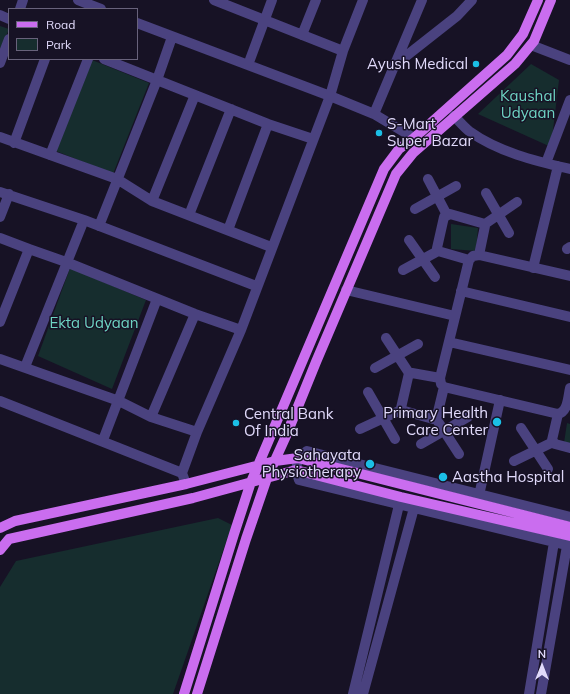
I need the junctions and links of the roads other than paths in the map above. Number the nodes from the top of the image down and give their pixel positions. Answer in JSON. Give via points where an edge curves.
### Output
{"nodes":[{"id":1,"x":78,"y":0,"type":"edge"},
{"id":2,"x":214,"y":0,"type":"edge"},
{"id":3,"x":272,"y":0,"type":"edge"},
{"id":4,"x":316,"y":0,"type":"edge"},
{"id":5,"x":363,"y":0,"type":"edge"},
{"id":6,"x":422,"y":0,"type":"edge"},
{"id":7,"x":472,"y":0,"type":"edge"},
{"id":8,"x":538,"y":0,"type":"edge"},
{"id":9,"x":551,"y":0,"type":"edge"},
{"id":10,"x":98,"y":8,"type":"edge"},
{"id":11,"x":265,"y":20,"type":"junction"},
{"id":12,"x":138,"y":23,"type":"edge"},
{"id":13,"x":302,"y":35,"type":"junction"},
{"id":14,"x":172,"y":37,"type":"junction"},
{"id":15,"x":8,"y":42,"type":"edge"},
{"id":16,"x":531,"y":45,"type":"junction"},
{"id":17,"x":343,"y":51,"type":"junction"},
{"id":18,"x":45,"y":60,"type":"edge"},
{"id":19,"x":88,"y":60,"type":"edge"},
{"id":20,"x":107,"y":60,"type":"edge"},
{"id":21,"x":570,"y":60,"type":"edge"},
{"id":22,"x":0,"y":63,"type":"edge"},
{"id":23,"x":248,"y":65,"type":"junction"},
{"id":24,"x":394,"y":65,"type":"junction"},
{"id":25,"x":157,"y":80,"type":"junction"},
{"id":26,"x":195,"y":95,"type":"junction"},
{"id":27,"x":330,"y":96,"type":"junction"},
{"id":28,"x":570,"y":100,"type":"edge"},
{"id":29,"x":231,"y":109,"type":"junction"},
{"id":30,"x":374,"y":114,"type":"junction"},
{"id":31,"x":568,"y":115,"type":"edge"},
{"id":32,"x":454,"y":116,"type":"junction"},
{"id":33,"x":268,"y":124,"type":"junction"},
{"id":34,"x":0,"y":137,"type":"edge"},
{"id":35,"x":414,"y":138,"type":"junction"},
{"id":36,"x":313,"y":139,"type":"junction"},
{"id":37,"x":14,"y":143,"type":"junction"},
{"id":38,"x":50,"y":155,"type":"junction"},
{"id":39,"x":546,"y":163,"type":"junction"},
{"id":40,"x":558,"y":166,"type":"junction"},
{"id":41,"x":570,"y":169,"type":"edge"},
{"id":42,"x":117,"y":179,"type":"junction"},
{"id":43,"x":428,"y":179,"type":"dead end"},
{"id":44,"x":456,"y":186,"type":"dead end"},
{"id":45,"x":4,"y":193,"type":"edge"},
{"id":46,"x":486,"y":193,"type":"dead end"},
{"id":47,"x":437,"y":197,"type":"junction"},
{"id":48,"x":152,"y":201,"type":"junction"},
{"id":49,"x":517,"y":202,"type":"dead end"},
{"id":50,"x":415,"y":209,"type":"dead end"},
{"id":51,"x":189,"y":215,"type":"junction"},
{"id":52,"x":447,"y":215,"type":"junction"},
{"id":53,"x":498,"y":215,"type":"junction"},
{"id":54,"x":0,"y":217,"type":"edge"},
{"id":55,"x":84,"y":220,"type":"junction"},
{"id":56,"x":485,"y":224,"type":"junction"},
{"id":57,"x":99,"y":226,"type":"junction"},
{"id":58,"x":228,"y":230,"type":"junction"},
{"id":59,"x":509,"y":233,"type":"dead end"},
{"id":60,"x":0,"y":238,"type":"edge"},
{"id":61,"x":409,"y":240,"type":"dead end"},
{"id":62,"x":271,"y":247,"type":"junction"},
{"id":63,"x":29,"y":249,"type":"junction"},
{"id":64,"x":438,"y":251,"type":"junction"},
{"id":65,"x":479,"y":255,"type":"junction"},
{"id":66,"x":422,"y":259,"type":"junction"},
{"id":67,"x":469,"y":260,"type":"junction"},
{"id":68,"x":66,"y":262,"type":"junction"},
{"id":69,"x":533,"y":268,"type":"junction"},
{"id":70,"x":403,"y":270,"type":"dead end"},
{"id":71,"x":570,"y":276,"type":"edge"},
{"id":72,"x":435,"y":277,"type":"dead end"},
{"id":73,"x":256,"y":286,"type":"junction"},
{"id":74,"x":346,"y":290,"type":"junction"},
{"id":75,"x":461,"y":291,"type":"junction"},
{"id":76,"x":156,"y":299,"type":"junction"},
{"id":77,"x":195,"y":314,"type":"junction"},
{"id":78,"x":455,"y":316,"type":"junction"},
{"id":79,"x":570,"y":318,"type":"edge"},
{"id":80,"x":0,"y":322,"type":"edge"},
{"id":81,"x":240,"y":330,"type":"junction"},
{"id":82,"x":386,"y":338,"type":"dead end"},
{"id":83,"x":449,"y":342,"type":"junction"},
{"id":84,"x":418,"y":344,"type":"dead end"},
{"id":85,"x":397,"y":356,"type":"junction"},
{"id":86,"x":0,"y":359,"type":"edge"},
{"id":87,"x":24,"y":367,"type":"junction"},
{"id":88,"x":375,"y":368,"type":"dead end"},
{"id":89,"x":570,"y":370,"type":"edge"},
{"id":90,"x":409,"y":374,"type":"junction"},
{"id":91,"x":442,"y":382,"type":"junction"},
{"id":92,"x":570,"y":388,"type":"edge"},
{"id":93,"x":368,"y":392,"type":"dead end"},
{"id":94,"x":500,"y":400,"type":"junction"},
{"id":95,"x":0,"y":401,"type":"edge"},
{"id":96,"x":119,"y":401,"type":"junction"},
{"id":97,"x":401,"y":410,"type":"junction"},
{"id":98,"x":564,"y":410,"type":"edge"},
{"id":99,"x":151,"y":417,"type":"junction"},
{"id":100,"x":435,"y":417,"type":"junction"},
{"id":101,"x":468,"y":417,"type":"dead end"},
{"id":102,"x":383,"y":418,"type":"junction"},
{"id":103,"x":521,"y":428,"type":"dead end"},
{"id":104,"x":360,"y":429,"type":"dead end"},
{"id":105,"x":444,"y":431,"type":"junction"},
{"id":106,"x":197,"y":432,"type":"junction"},
{"id":107,"x":395,"y":439,"type":"dead end"},
{"id":108,"x":103,"y":440,"type":"junction"},
{"id":109,"x":553,"y":442,"type":"junction"},
{"id":110,"x":421,"y":444,"type":"dead end"},
{"id":111,"x":570,"y":448,"type":"edge"},
{"id":112,"x":536,"y":451,"type":"junction"},
{"id":113,"x":459,"y":454,"type":"dead end"},
{"id":114,"x":298,"y":458,"type":"junction"},
{"id":115,"x":275,"y":461,"type":"junction"},
{"id":116,"x":514,"y":461,"type":"dead end"},
{"id":117,"x":258,"y":466,"type":"junction"},
{"id":118,"x":548,"y":469,"type":"dead end"},
{"id":119,"x":296,"y":470,"type":"junction"},
{"id":120,"x":182,"y":473,"type":"junction"},
{"id":121,"x":267,"y":478,"type":"junction"},
{"id":122,"x":251,"y":482,"type":"junction"},
{"id":123,"x":186,"y":484,"type":"junction"},
{"id":124,"x":478,"y":499,"type":"junction"},
{"id":125,"x":399,"y":505,"type":"junction"},
{"id":126,"x":414,"y":508,"type":"junction"},
{"id":127,"x":570,"y":517,"type":"edge"},
{"id":128,"x":0,"y":528,"type":"edge"},
{"id":129,"x":555,"y":533,"type":"junction"},
{"id":130,"x":569,"y":537,"type":"edge"},
{"id":131,"x":0,"y":550,"type":"edge"},
{"id":132,"x":184,"y":694,"type":"edge"},
{"id":133,"x":197,"y":694,"type":"edge"},
{"id":134,"x":353,"y":694,"type":"edge"},
{"id":135,"x":363,"y":694,"type":"edge"},
{"id":136,"x":530,"y":694,"type":"edge"},
{"id":137,"x":541,"y":694,"type":"edge"}],
"edges":[{"from":1,"to":10,"type":"street"},
{"from":2,"to":11,"type":"street"},
{"from":3,"to":11,"type":"street"},
{"from":4,"to":13,"type":"street"},
{"from":5,"to":17,"type":"street"},
{"from":6,"to":24,"type":"street"},
{"from":7,"to":24,"type":"street","via":[[457,16]]},
{"from":8,"to":35,"type":"main road","via":[[523,34],[507,55]]},
{"from":9,"to":16,"type":"main road"},
{"from":11,"to":13,"type":"street"},
{"from":11,"to":23,"type":"street"},
{"from":12,"to":14,"type":"street"},
{"from":13,"to":17,"type":"street"},
{"from":14,"to":23,"type":"street"},
{"from":14,"to":25,"type":"street"},
{"from":15,"to":22,"type":"street"},
{"from":16,"to":21,"type":"street"},
{"from":16,"to":32,"type":"main road","via":[[515,64]]},
{"from":17,"to":27,"type":"street"},
{"from":18,"to":37,"type":"street"},
{"from":19,"to":38,"type":"street"},
{"from":20,"to":25,"type":"street"},
{"from":23,"to":27,"type":"street"},
{"from":24,"to":30,"type":"street"},
{"from":25,"to":26,"type":"street"},
{"from":25,"to":42,"type":"street"},
{"from":26,"to":29,"type":"street"},
{"from":26,"to":48,"type":"street"},
{"from":27,"to":30,"type":"street"},
{"from":27,"to":36,"type":"street"},
{"from":28,"to":31,"type":"street"},
{"from":29,"to":33,"type":"street"},
{"from":29,"to":51,"type":"street"},
{"from":30,"to":35,"type":"street"},
{"from":31,"to":39,"type":"street"},
{"from":32,"to":39,"type":"street","via":[[468,130],[484,140],[504,150]]},
{"from":32,"to":74,"type":"main road","via":[[413,153],[396,174]]},
{"from":33,"to":36,"type":"street"},
{"from":33,"to":58,"type":"street"},
{"from":34,"to":37,"type":"street"},
{"from":35,"to":117,"type":"main road","via":[[399,149],[384,169]]},
{"from":36,"to":62,"type":"street"},
{"from":37,"to":38,"type":"street"},
{"from":38,"to":42,"type":"street"},
{"from":39,"to":40,"type":"street"},
{"from":40,"to":41,"type":"street"},
{"from":40,"to":69,"type":"street"},
{"from":42,"to":48,"type":"street"},
{"from":42,"to":57,"type":"street"},
{"from":43,"to":47,"type":"street"},
{"from":44,"to":47,"type":"street"},
{"from":45,"to":54,"type":"street"},
{"from":45,"to":55,"type":"street"},
{"from":46,"to":53,"type":"street"},
{"from":47,"to":50,"type":"street"},
{"from":47,"to":52,"type":"street"},
{"from":48,"to":51,"type":"street"},
{"from":49,"to":53,"type":"street"},
{"from":51,"to":58,"type":"street"},
{"from":52,"to":56,"type":"street"},
{"from":52,"to":64,"type":"street","via":[[444,217]]},
{"from":53,"to":56,"type":"street"},
{"from":53,"to":59,"type":"street"},
{"from":55,"to":57,"type":"street"},
{"from":55,"to":68,"type":"street"},
{"from":56,"to":65,"type":"street"},
{"from":57,"to":73,"type":"street"},
{"from":58,"to":62,"type":"street"},
{"from":60,"to":63,"type":"street"},
{"from":61,"to":66,"type":"street"},
{"from":62,"to":73,"type":"street"},
{"from":63,"to":68,"type":"street"},
{"from":63,"to":80,"type":"street"},
{"from":64,"to":66,"type":"street"},
{"from":64,"to":67,"type":"street"},
{"from":65,"to":67,"type":"street"},
{"from":65,"to":69,"type":"street"},
{"from":66,"to":70,"type":"street"},
{"from":66,"to":72,"type":"street"},
{"from":67,"to":75,"type":"street"},
{"from":68,"to":76,"type":"street"},
{"from":68,"to":87,"type":"street"},
{"from":69,"to":71,"type":"street"},
{"from":73,"to":81,"type":"street"},
{"from":74,"to":78,"type":"street"},
{"from":74,"to":115,"type":"main road"},
{"from":75,"to":78,"type":"street"},
{"from":75,"to":79,"type":"street"},
{"from":76,"to":77,"type":"street"},
{"from":76,"to":96,"type":"street"},
{"from":77,"to":81,"type":"street"},
{"from":77,"to":99,"type":"street"},
{"from":78,"to":83,"type":"street"},
{"from":81,"to":106,"type":"street"},
{"from":82,"to":85,"type":"street"},
{"from":83,"to":89,"type":"street"},
{"from":83,"to":91,"type":"street"},
{"from":84,"to":85,"type":"street"},
{"from":85,"to":88,"type":"street"},
{"from":85,"to":90,"type":"street"},
{"from":86,"to":87,"type":"street"},
{"from":87,"to":96,"type":"street"},
{"from":90,"to":91,"type":"street"},
{"from":90,"to":97,"type":"street"},
{"from":91,"to":94,"type":"street"},
{"from":91,"to":100,"type":"street"},
{"from":92,"to":98,"type":"street"},
{"from":93,"to":102,"type":"street"},
{"from":94,"to":98,"type":"street"},
{"from":94,"to":124,"type":"street"},
{"from":95,"to":108,"type":"street"},
{"from":96,"to":99,"type":"street"},
{"from":96,"to":108,"type":"street"},
{"from":97,"to":100,"type":"street"},
{"from":97,"to":102,"type":"street"},
{"from":98,"to":109,"type":"street","via":[[552,438]]},
{"from":99,"to":106,"type":"street"},
{"from":100,"to":105,"type":"street"},
{"from":101,"to":105,"type":"street"},
{"from":102,"to":104,"type":"street"},
{"from":102,"to":107,"type":"street"},
{"from":103,"to":112,"type":"street"},
{"from":105,"to":110,"type":"street"},
{"from":105,"to":113,"type":"street"},
{"from":106,"to":120,"type":"street"},
{"from":108,"to":120,"type":"street"},
{"from":109,"to":111,"type":"street"},
{"from":109,"to":112,"type":"street"},
{"from":112,"to":116,"type":"street"},
{"from":112,"to":118,"type":"street"},
{"from":114,"to":115,"type":"main road"},
{"from":114,"to":119,"type":"street"},
{"from":114,"to":124,"type":"main road"},
{"from":115,"to":117,"type":"main road"},
{"from":115,"to":121,"type":"main road"},
{"from":117,"to":122,"type":"main road"},
{"from":117,"to":123,"type":"main road"},
{"from":119,"to":121,"type":"main road"},
{"from":119,"to":125,"type":"street","via":[[299,480]]},
{"from":119,"to":129,"type":"main road"},
{"from":120,"to":123,"type":"street"},
{"from":121,"to":122,"type":"main road"},
{"from":121,"to":133,"type":"main road"},
{"from":122,"to":131,"type":"main road","via":[[193,498],[9,539]]},
{"from":122,"to":132,"type":"main road"},
{"from":123,"to":128,"type":"main road","via":[[15,521]]},
{"from":124,"to":127,"type":"street"},
{"from":124,"to":129,"type":"main road"},
{"from":125,"to":126,"type":"street"},
{"from":125,"to":134,"type":"street"},
{"from":126,"to":129,"type":"street"},
{"from":126,"to":135,"type":"street"},
{"from":129,"to":130,"type":"main road"},
{"from":129,"to":136,"type":"street"},
{"from":130,"to":137,"type":"street"}]}
